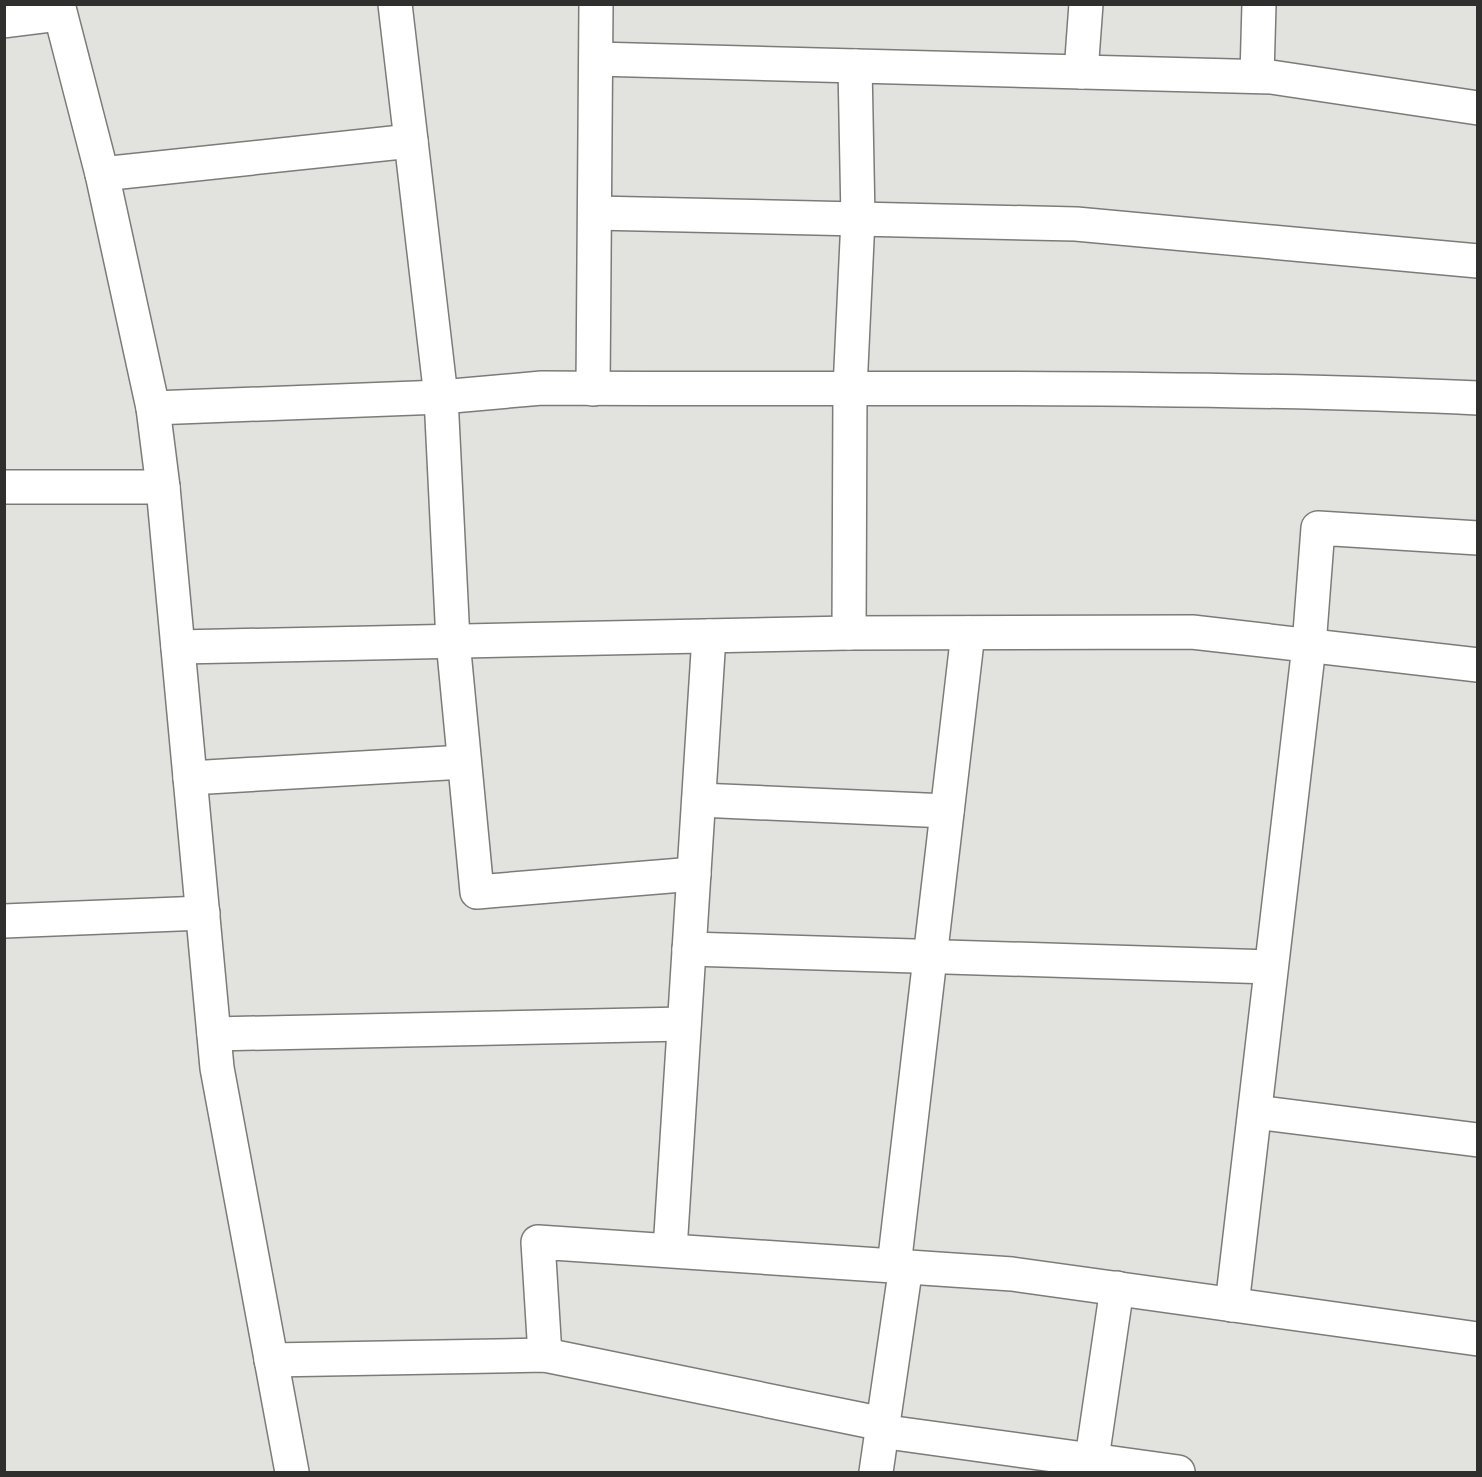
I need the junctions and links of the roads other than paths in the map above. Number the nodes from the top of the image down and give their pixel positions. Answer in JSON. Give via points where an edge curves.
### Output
{"nodes":[{"id":1,"x":395,"y":4,"type":"edge"},
{"id":2,"x":596,"y":4,"type":"edge"},
{"id":3,"x":1086,"y":4,"type":"edge"},
{"id":4,"x":1259,"y":4,"type":"edge"},
{"id":5,"x":59,"y":9,"type":"edge"},
{"id":6,"x":4,"y":21,"type":"edge"},
{"id":7,"x":596,"y":59,"type":"junction"},
{"id":8,"x":855,"y":66,"type":"junction"},
{"id":9,"x":1081,"y":72,"type":"junction"},
{"id":10,"x":1257,"y":76,"type":"junction"},
{"id":11,"x":1478,"y":108,"type":"edge"},
{"id":12,"x":411,"y":141,"type":"junction"},
{"id":13,"x":102,"y":174,"type":"junction"},
{"id":14,"x":595,"y":213,"type":"junction"},
{"id":15,"x":858,"y":219,"type":"junction"},
{"id":16,"x":1478,"y":261,"type":"edge"},
{"id":17,"x":593,"y":389,"type":"junction"},
{"id":18,"x":850,"y":389,"type":"junction"},
{"id":19,"x":441,"y":397,"type":"junction"},
{"id":20,"x":1478,"y":398,"type":"edge"},
{"id":21,"x":153,"y":408,"type":"junction"},
{"id":22,"x":4,"y":487,"type":"edge"},
{"id":23,"x":163,"y":487,"type":"junction"},
{"id":24,"x":1478,"y":538,"type":"edge"},
{"id":25,"x":849,"y":633,"type":"junction"},
{"id":26,"x":968,"y":633,"type":"junction"},
{"id":27,"x":709,"y":636,"type":"junction"},
{"id":28,"x":453,"y":641,"type":"junction"},
{"id":29,"x":1309,"y":646,"type":"junction"},
{"id":30,"x":178,"y":647,"type":"junction"},
{"id":31,"x":1478,"y":665,"type":"edge"},
{"id":32,"x":464,"y":762,"type":"junction"},
{"id":33,"x":190,"y":778,"type":"junction"},
{"id":34,"x":699,"y":800,"type":"junction"},
{"id":35,"x":948,"y":811,"type":"junction"},
{"id":36,"x":694,"y":874,"type":"junction"},
{"id":37,"x":203,"y":912,"type":"junction"},
{"id":38,"x":4,"y":921,"type":"edge"},
{"id":39,"x":689,"y":949,"type":"junction"},
{"id":40,"x":930,"y":956,"type":"junction"},
{"id":41,"x":1271,"y":967,"type":"junction"},
{"id":42,"x":684,"y":1024,"type":"junction"},
{"id":43,"x":214,"y":1035,"type":"junction"},
{"id":44,"x":1255,"y":1112,"type":"junction"},
{"id":45,"x":1478,"y":1140,"type":"edge"},
{"id":46,"x":670,"y":1250,"type":"junction"},
{"id":47,"x":900,"y":1266,"type":"junction"},
{"id":48,"x":1117,"y":1288,"type":"junction"},
{"id":49,"x":1232,"y":1305,"type":"junction"},
{"id":50,"x":1478,"y":1339,"type":"edge"},
{"id":51,"x":545,"y":1355,"type":"junction"},
{"id":52,"x":271,"y":1360,"type":"junction"},
{"id":53,"x":883,"y":1424,"type":"junction"},
{"id":54,"x":1091,"y":1466,"type":"edge"},
{"id":55,"x":292,"y":1473,"type":"edge"},
{"id":56,"x":876,"y":1473,"type":"edge"},
{"id":57,"x":1178,"y":1473,"type":"edge"}],
"edges":[{"from":1,"to":12,"type":"street"},
{"from":2,"to":7,"type":"street"},
{"from":3,"to":9,"type":"street"},
{"from":4,"to":10,"type":"street"},
{"from":5,"to":6,"type":"street"},
{"from":5,"to":13,"type":"street"},
{"from":7,"to":8,"type":"street"},
{"from":7,"to":14,"type":"street"},
{"from":8,"to":9,"type":"street"},
{"from":8,"to":15,"type":"street"},
{"from":9,"to":10,"type":"street"},
{"from":10,"to":11,"type":"street"},
{"from":12,"to":13,"type":"street"},
{"from":12,"to":19,"type":"street"},
{"from":13,"to":21,"type":"street"},
{"from":14,"to":15,"type":"street"},
{"from":14,"to":17,"type":"street"},
{"from":15,"to":16,"type":"street","via":[[1076,224]]},
{"from":15,"to":18,"type":"street"},
{"from":17,"to":18,"type":"street"},
{"from":17,"to":19,"type":"street","via":[[542,388]]},
{"from":18,"to":20,"type":"street","via":[[1180,390]]},
{"from":18,"to":25,"type":"street"},
{"from":19,"to":21,"type":"street"},
{"from":19,"to":28,"type":"street"},
{"from":21,"to":23,"type":"street"},
{"from":22,"to":23,"type":"street"},
{"from":23,"to":30,"type":"street"},
{"from":24,"to":29,"type":"street","via":[[1317,528]]},
{"from":25,"to":26,"type":"street"},
{"from":25,"to":27,"type":"street"},
{"from":26,"to":29,"type":"street","via":[[1192,632]]},
{"from":26,"to":35,"type":"street"},
{"from":27,"to":28,"type":"street"},
{"from":27,"to":34,"type":"street"},
{"from":28,"to":30,"type":"street"},
{"from":28,"to":32,"type":"street"},
{"from":29,"to":31,"type":"street"},
{"from":29,"to":41,"type":"street"},
{"from":30,"to":33,"type":"street"},
{"from":32,"to":33,"type":"street"},
{"from":32,"to":36,"type":"street","via":[[477,892]]},
{"from":33,"to":37,"type":"street"},
{"from":34,"to":35,"type":"street"},
{"from":34,"to":36,"type":"street"},
{"from":35,"to":40,"type":"street"},
{"from":36,"to":39,"type":"street"},
{"from":37,"to":38,"type":"street"},
{"from":37,"to":43,"type":"street"},
{"from":39,"to":40,"type":"street"},
{"from":39,"to":42,"type":"street"},
{"from":40,"to":41,"type":"street"},
{"from":40,"to":47,"type":"street"},
{"from":41,"to":44,"type":"street"},
{"from":42,"to":43,"type":"street"},
{"from":42,"to":46,"type":"street"},
{"from":43,"to":52,"type":"street"},
{"from":44,"to":45,"type":"street"},
{"from":44,"to":49,"type":"street"},
{"from":46,"to":47,"type":"street"},
{"from":46,"to":51,"type":"street","via":[[538,1242]]},
{"from":47,"to":48,"type":"street","via":[[1012,1274]]},
{"from":47,"to":53,"type":"street"},
{"from":48,"to":49,"type":"street"},
{"from":48,"to":54,"type":"street"},
{"from":49,"to":50,"type":"street"},
{"from":51,"to":52,"type":"street"},
{"from":51,"to":53,"type":"street"},
{"from":52,"to":55,"type":"street"},
{"from":53,"to":54,"type":"street","via":[[888,1432]]},
{"from":53,"to":56,"type":"street"},
{"from":54,"to":57,"type":"street"}]}
